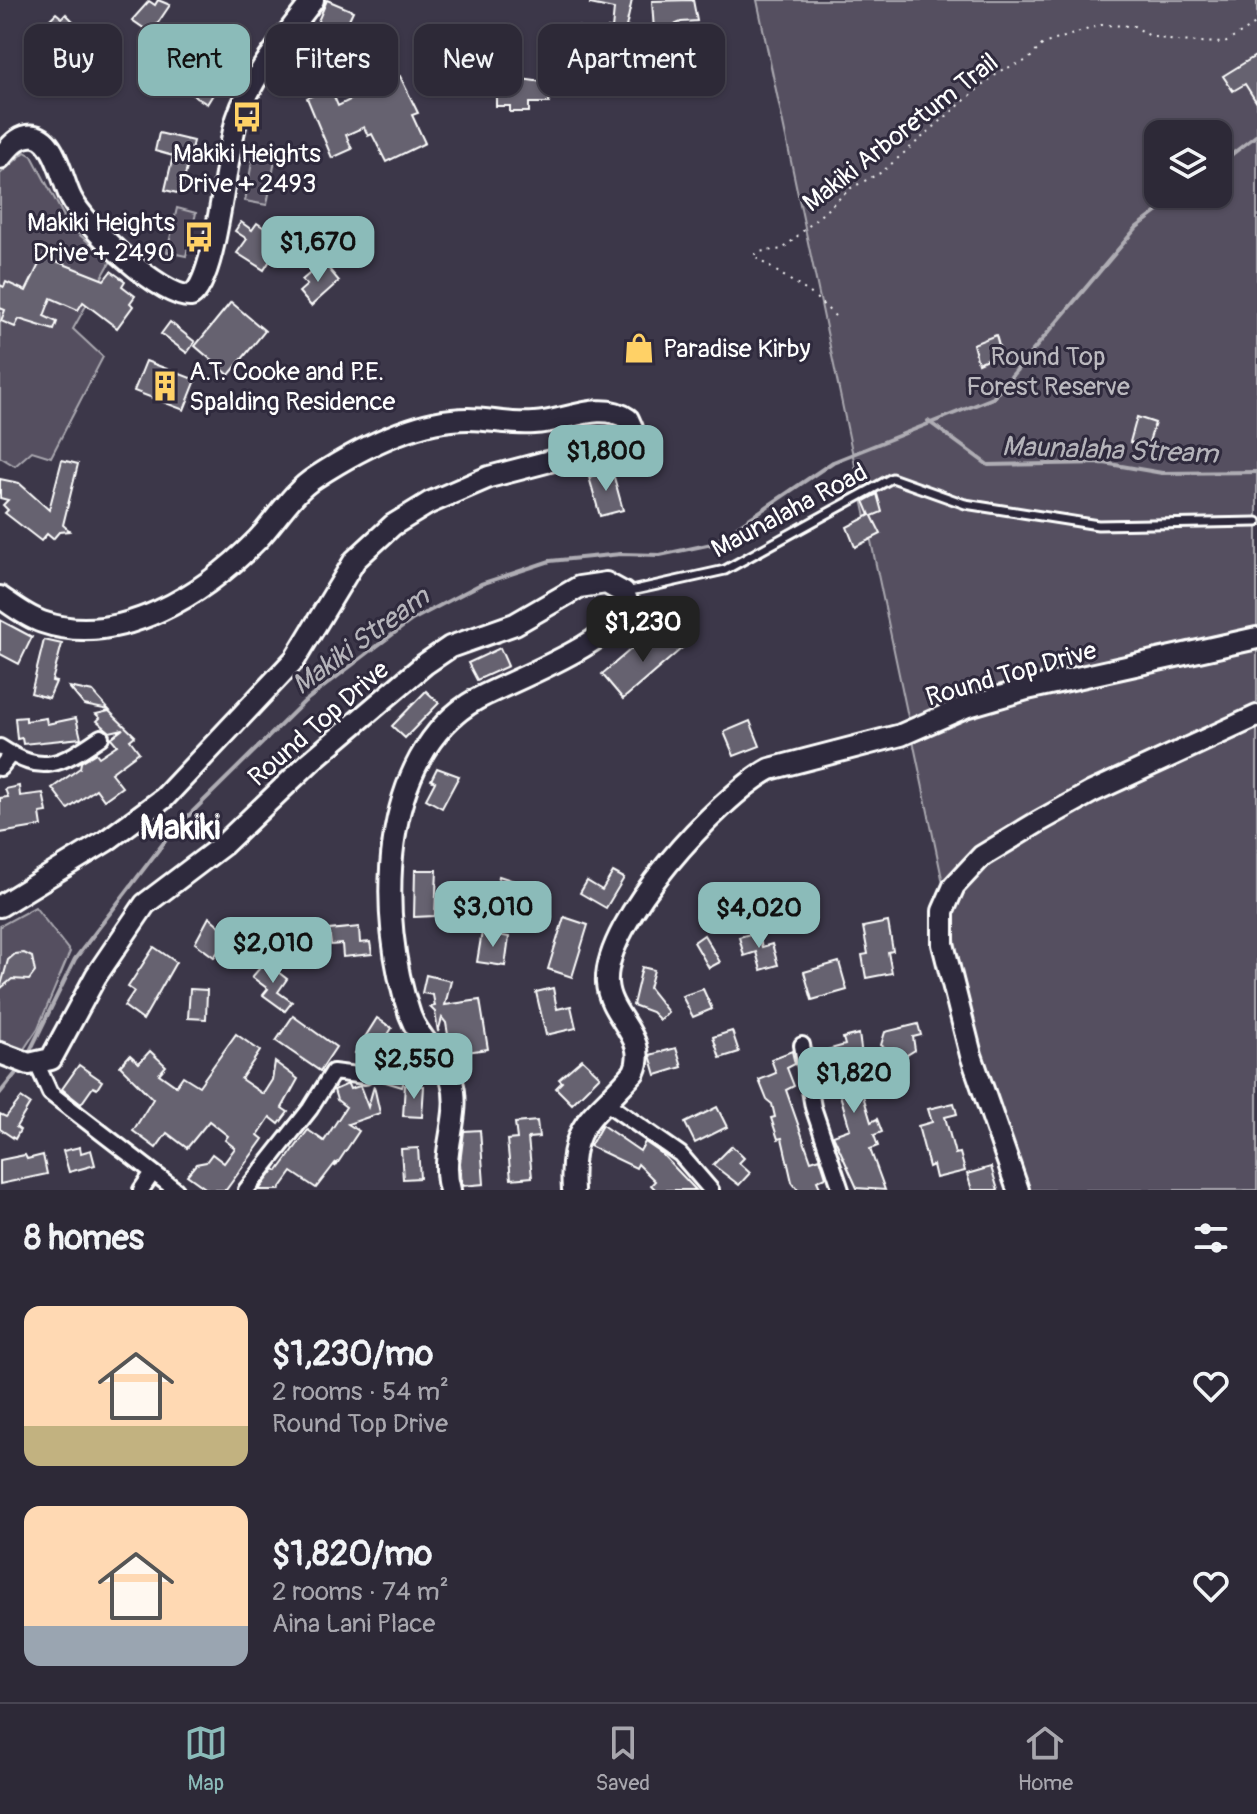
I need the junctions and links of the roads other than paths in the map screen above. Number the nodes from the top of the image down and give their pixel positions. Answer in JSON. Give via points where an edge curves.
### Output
{"nodes":[{"id":1,"x":313,"y":0,"type":"edge"},
{"id":2,"x":0,"y":158,"type":"edge"},
{"id":3,"x":1257,"y":522,"type":"edge"},
{"id":4,"x":624,"y":593,"type":"junction"},
{"id":5,"x":0,"y":597,"type":"edge"},
{"id":6,"x":1257,"y":638,"type":"edge"},
{"id":7,"x":1257,"y":716,"type":"edge"},
{"id":8,"x":101,"y":737,"type":"dead end"},
{"id":9,"x":6,"y":750,"type":"edge"},
{"id":10,"x":0,"y":768,"type":"edge"},
{"id":11,"x":0,"y":906,"type":"edge"},
{"id":12,"x":802,"y":1045,"type":"dead end"},
{"id":13,"x":7,"y":1056,"type":"edge"},
{"id":14,"x":37,"y":1064,"type":"junction"},
{"id":15,"x":365,"y":1076,"type":"dead end"},
{"id":16,"x":605,"y":1102,"type":"junction"},
{"id":17,"x":152,"y":1174,"type":"junction"},
{"id":18,"x":141,"y":1190,"type":"edge"},
{"id":19,"x":176,"y":1190,"type":"edge"},
{"id":20,"x":246,"y":1190,"type":"edge"},
{"id":21,"x":450,"y":1190,"type":"edge"},
{"id":22,"x":573,"y":1190,"type":"edge"},
{"id":23,"x":711,"y":1190,"type":"edge"},
{"id":24,"x":841,"y":1190,"type":"edge"},
{"id":25,"x":1018,"y":1190,"type":"edge"}],
"edges":[{"from":1,"to":2,"type":"street","via":[[260,74],[236,120],[210,263],[201,287],[191,296],[172,292],[91,229],[42,139],[17,139]]},
{"from":3,"to":4,"type":"lane","name":"Maunalaha Road","via":[[1098,525],[965,504],[892,478],[725,570]]},
{"from":4,"to":14,"type":"street","name":"Round Top Drive","via":[[606,583],[579,587],[515,624],[450,647],[425,664],[223,845],[145,904],[96,976],[58,1049],[51,1059]]},
{"from":4,"to":21,"type":"street","via":[[626,612],[610,629],[461,709],[434,740],[398,810],[389,878],[398,959],[411,1019],[453,1085],[446,1156]]},
{"from":5,"to":11,"type":"street","via":[[55,626],[122,625],[160,610],[207,581],[257,539],[313,479],[404,432],[452,420],[541,423],[609,411],[628,419],[632,428],[623,442],[489,477],[393,525],[355,560],[288,668],[164,798],[106,841]]},
{"from":6,"to":16,"type":"street","name":"Round Top Drive","via":[[1027,689],[965,707],[901,735],[770,769],[751,780],[676,852],[617,948],[607,980],[609,993],[640,1052],[634,1072]]},
{"from":7,"to":25,"type":"street","via":[[1038,822],[982,856],[954,886],[943,911],[943,944],[971,1055]]},
{"from":8,"to":9,"type":"street","via":[[43,766],[32,766]]},
{"from":9,"to":10,"type":"street"},
{"from":12,"to":24,"type":"street","via":[[813,1107]]},
{"from":13,"to":14,"type":"street"},
{"from":14,"to":17,"type":"street","via":[[50,1093]]},
{"from":15,"to":20,"type":"street","via":[[333,1072]]},
{"from":16,"to":22,"type":"street","name":"Round Top Drive","via":[[574,1143]]},
{"from":16,"to":23,"type":"street","via":[[680,1154]]},
{"from":17,"to":18,"type":"street"},
{"from":17,"to":19,"type":"street"}]}
